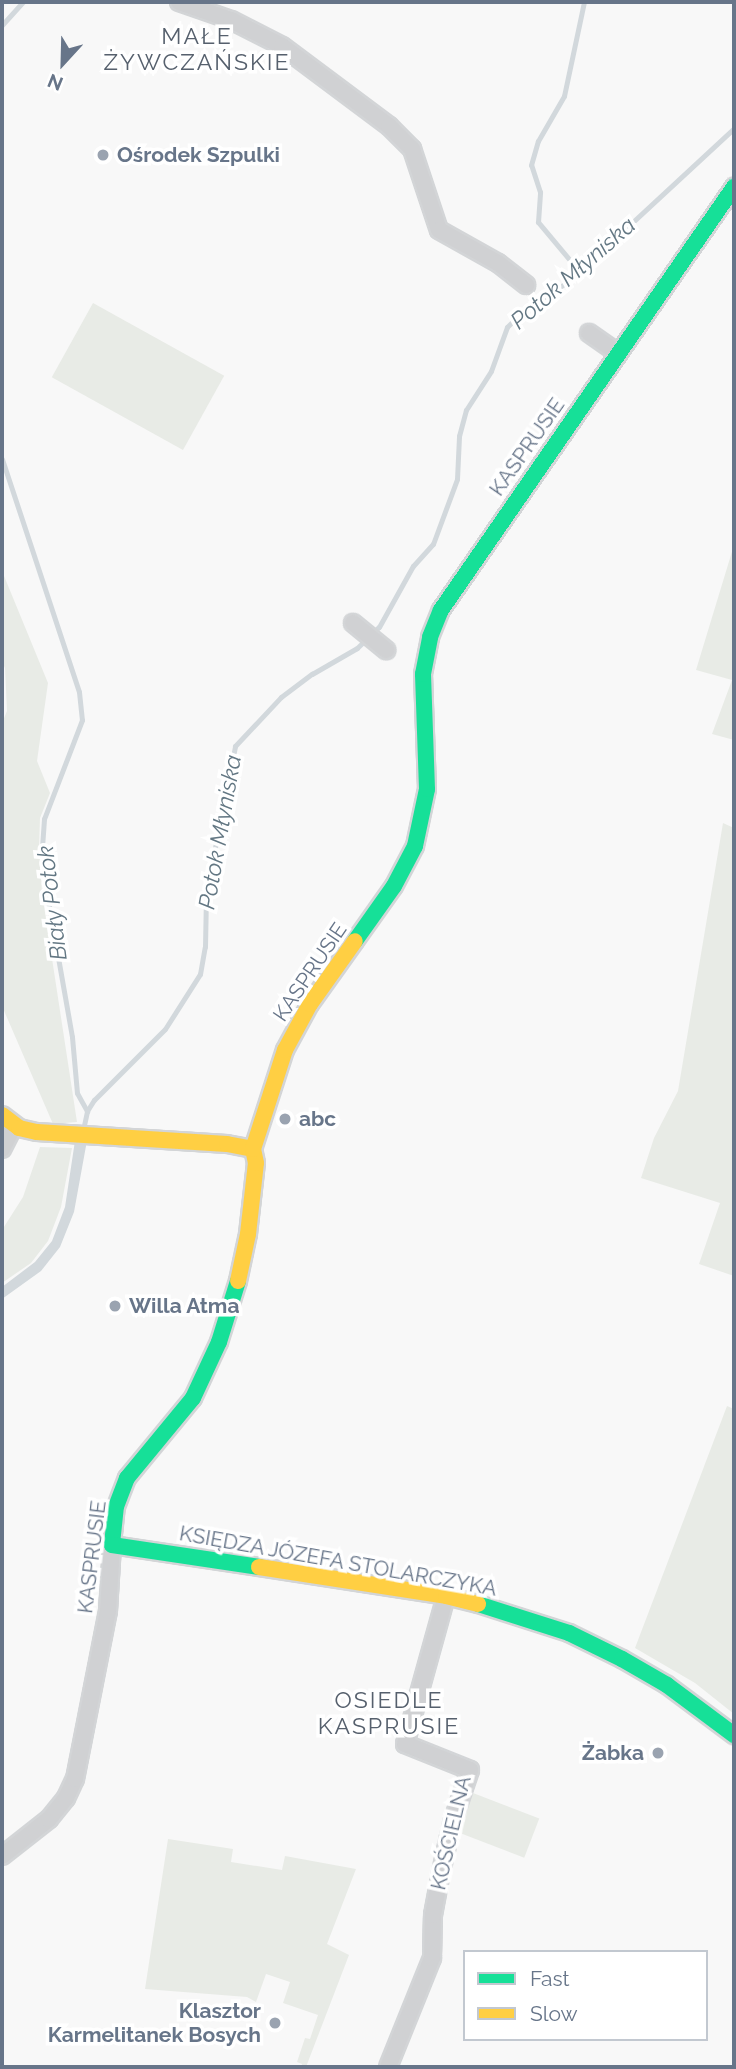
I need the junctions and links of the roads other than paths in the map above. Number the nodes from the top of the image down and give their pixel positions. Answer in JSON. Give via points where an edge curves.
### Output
{"nodes":[{"id":1,"x":178,"y":2,"type":"edge"},
{"id":2,"x":734,"y":187,"type":"edge"},
{"id":3,"x":526,"y":285,"type":"dead end"},
{"id":4,"x":589,"y":333,"type":"dead end"},
{"id":5,"x":618,"y":353,"type":"junction"},
{"id":6,"x":353,"y":623,"type":"dead end"},
{"id":7,"x":386,"y":650,"type":"dead end"},
{"id":8,"x":8,"y":1120,"type":"edge"},
{"id":9,"x":2,"y":1149,"type":"edge"},
{"id":10,"x":253,"y":1149,"type":"junction"},
{"id":11,"x":112,"y":1545,"type":"junction"},
{"id":12,"x":446,"y":1596,"type":"junction"},
{"id":13,"x":734,"y":1735,"type":"edge"},
{"id":14,"x":2,"y":1856,"type":"edge"},
{"id":15,"x":388,"y":2067,"type":"edge"}],
"edges":[{"from":1,"to":3,"type":"street","via":[[231,20],[282,46],[389,126],[412,149],[439,230],[498,263]]},
{"from":2,"to":5,"type":"street","name":"KASPRUSIE"},
{"from":4,"to":5,"type":"street"},
{"from":5,"to":10,"type":"street","name":"KASPRUSIE","via":[[441,610],[423,674],[427,789],[418,839],[399,879],[298,1023],[275,1074]]},
{"from":6,"to":7,"type":"street"},
{"from":8,"to":9,"type":"street"},
{"from":8,"to":10,"type":"street","via":[[30,1131]]},
{"from":10,"to":11,"type":"street","name":"KASPRUSIE","via":[[256,1163],[248,1234],[219,1342],[193,1398],[127,1478],[117,1506]]},
{"from":11,"to":12,"type":"street","name":"KSIĘDZA JÓZEFA STOLARCZYKA"},
{"from":11,"to":14,"type":"street","name":"KASPRUSIE","via":[[107,1619],[75,1779],[50,1819]]},
{"from":12,"to":13,"type":"street","name":"KSIĘDZA JÓZEFA STOLARCZYKA","via":[[522,1616],[586,1640],[667,1685]]},
{"from":12,"to":15,"type":"street","name":"KOŚCIELNA","via":[[405,1744],[470,1770],[441,1872],[432,1958]]}]}
